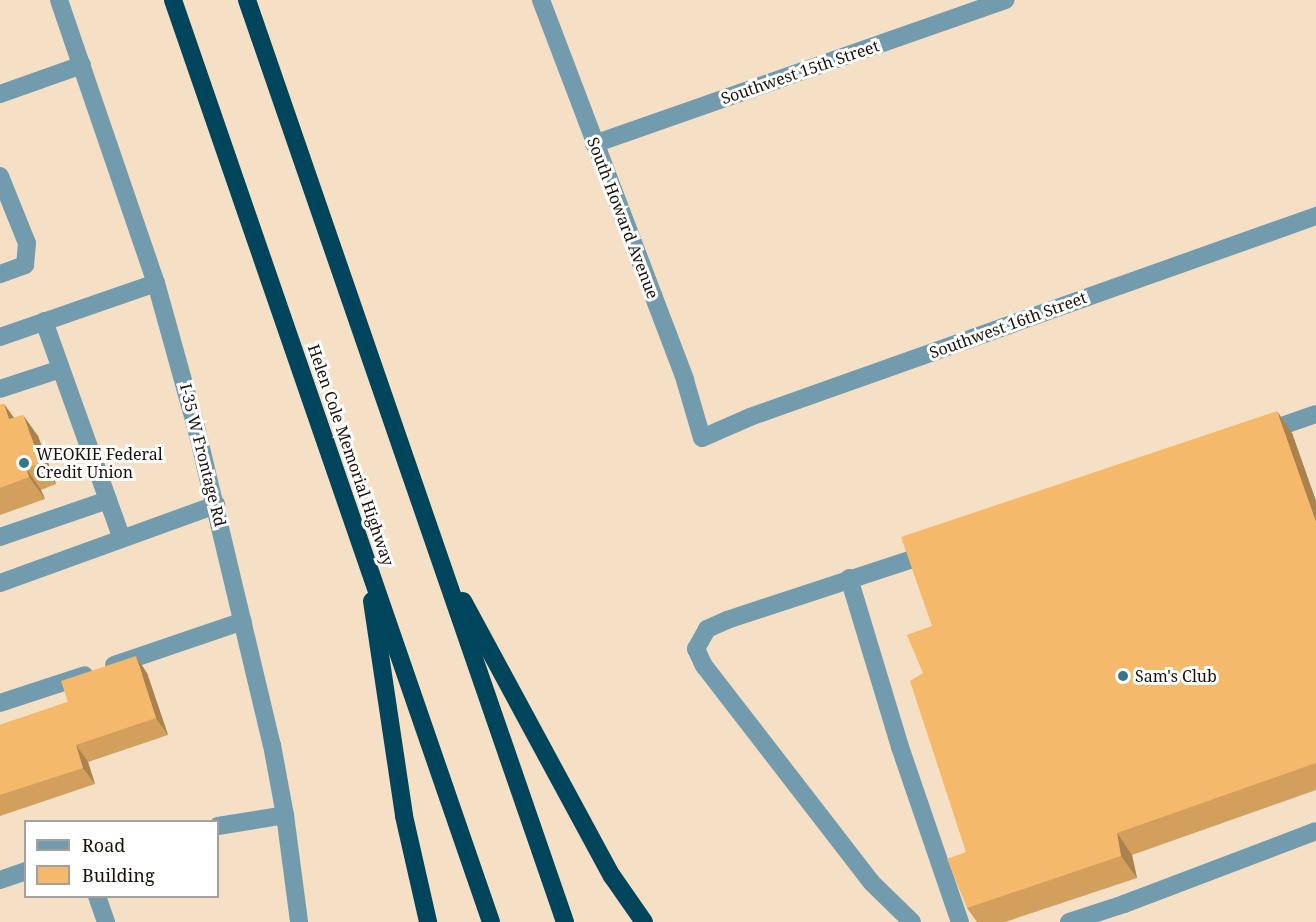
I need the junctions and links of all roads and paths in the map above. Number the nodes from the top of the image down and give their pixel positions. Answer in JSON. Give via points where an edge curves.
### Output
{"nodes":[{"id":1,"x":59,"y":0,"type":"edge"},
{"id":2,"x":173,"y":0,"type":"edge"},
{"id":3,"x":247,"y":0,"type":"edge"},
{"id":4,"x":541,"y":0,"type":"edge"},
{"id":5,"x":1006,"y":0,"type":"edge"},
{"id":6,"x":82,"y":65,"type":"junction"},
{"id":7,"x":0,"y":94,"type":"edge"},
{"id":8,"x":594,"y":144,"type":"junction"},
{"id":9,"x":0,"y":176,"type":"edge"},
{"id":10,"x":1316,"y":216,"type":"edge"},
{"id":11,"x":0,"y":274,"type":"edge"},
{"id":12,"x":156,"y":283,"type":"junction"},
{"id":13,"x":44,"y":321,"type":"junction"},
{"id":14,"x":0,"y":337,"type":"edge"},
{"id":15,"x":61,"y":369,"type":"junction"},
{"id":16,"x":0,"y":389,"type":"edge"},
{"id":17,"x":1316,"y":414,"type":"edge"},
{"id":18,"x":1250,"y":437,"type":"edge"},
{"id":19,"x":702,"y":438,"type":"joint"},
{"id":20,"x":108,"y":500,"type":"junction"},
{"id":21,"x":216,"y":505,"type":"junction"},
{"id":22,"x":0,"y":537,"type":"edge"},
{"id":23,"x":122,"y":539,"type":"junction"},
{"id":24,"x":946,"y":546,"type":"edge"},
{"id":25,"x":438,"y":555,"type":"junction"},
{"id":26,"x":366,"y":558,"type":"junction"},
{"id":27,"x":849,"y":578,"type":"junction"},
{"id":28,"x":0,"y":583,"type":"edge"},
{"id":29,"x":243,"y":621,"type":"junction"},
{"id":30,"x":0,"y":703,"type":"edge"},
{"id":31,"x":285,"y":815,"type":"junction"},
{"id":32,"x":219,"y":826,"type":"edge"},
{"id":33,"x":1316,"y":831,"type":"edge"},
{"id":34,"x":24,"y":872,"type":"edge"},
{"id":35,"x":0,"y":880,"type":"edge"},
{"id":36,"x":97,"y":898,"type":"edge"},
{"id":37,"x":106,"y":922,"type":"edge"},
{"id":38,"x":298,"y":922,"type":"edge"},
{"id":39,"x":428,"y":922,"type":"edge"},
{"id":40,"x":491,"y":922,"type":"edge"},
{"id":41,"x":565,"y":922,"type":"edge"},
{"id":42,"x":644,"y":922,"type":"edge"},
{"id":43,"x":912,"y":922,"type":"edge"},
{"id":44,"x":960,"y":922,"type":"edge"},
{"id":45,"x":1069,"y":922,"type":"edge"}],
"edges":[{"from":1,"to":6,"type":"street","name":"I-35 W Frontage Rd"},
{"from":2,"to":26,"type":"highway","name":"Helen Cole Memorial Highway"},
{"from":3,"to":25,"type":"highway"},
{"from":4,"to":8,"type":"street","name":"South Howard Avenue"},
{"from":5,"to":8,"type":"street","name":"Southwest 15th Street"},
{"from":6,"to":7,"type":"street"},
{"from":6,"to":12,"type":"street","name":"I-35 W Frontage Rd"},
{"from":8,"to":19,"type":"street","name":"South Howard Avenue","via":[[685,380]]},
{"from":9,"to":11,"type":"street","via":[[27,243],[25,265]]},
{"from":10,"to":19,"type":"street","name":"Southwest 16th Street","via":[[750,417]]},
{"from":12,"to":13,"type":"street"},
{"from":12,"to":21,"type":"street","name":"I-35 W Frontage Rd"},
{"from":13,"to":14,"type":"street"},
{"from":13,"to":15,"type":"street"},
{"from":15,"to":16,"type":"street"},
{"from":15,"to":20,"type":"street"},
{"from":17,"to":18,"type":"street"},
{"from":20,"to":22,"type":"street"},
{"from":20,"to":23,"type":"street"},
{"from":21,"to":23,"type":"street"},
{"from":21,"to":29,"type":"street","name":"I-35 W Frontage Rd"},
{"from":23,"to":28,"type":"street"},
{"from":24,"to":27,"type":"street"},
{"from":25,"to":41,"type":"highway"},
{"from":25,"to":42,"type":"highway","via":[[612,876]]},
{"from":26,"to":39,"type":"highway","via":[[404,816]]},
{"from":26,"to":40,"type":"highway","name":"Helen Cole Memorial Highway"},
{"from":27,"to":43,"type":"street","via":[[707,628],[696,649],[704,666],[873,883]]},
{"from":27,"to":44,"type":"street","via":[[900,747]]},
{"from":29,"to":30,"type":"street"},
{"from":29,"to":31,"type":"street","name":"I-35 W Frontage Rd"},
{"from":31,"to":32,"type":"street"},
{"from":31,"to":38,"type":"street","name":"I-35 W Frontage Rd"},
{"from":33,"to":45,"type":"street"},
{"from":34,"to":35,"type":"street"},
{"from":36,"to":37,"type":"street"}]}
